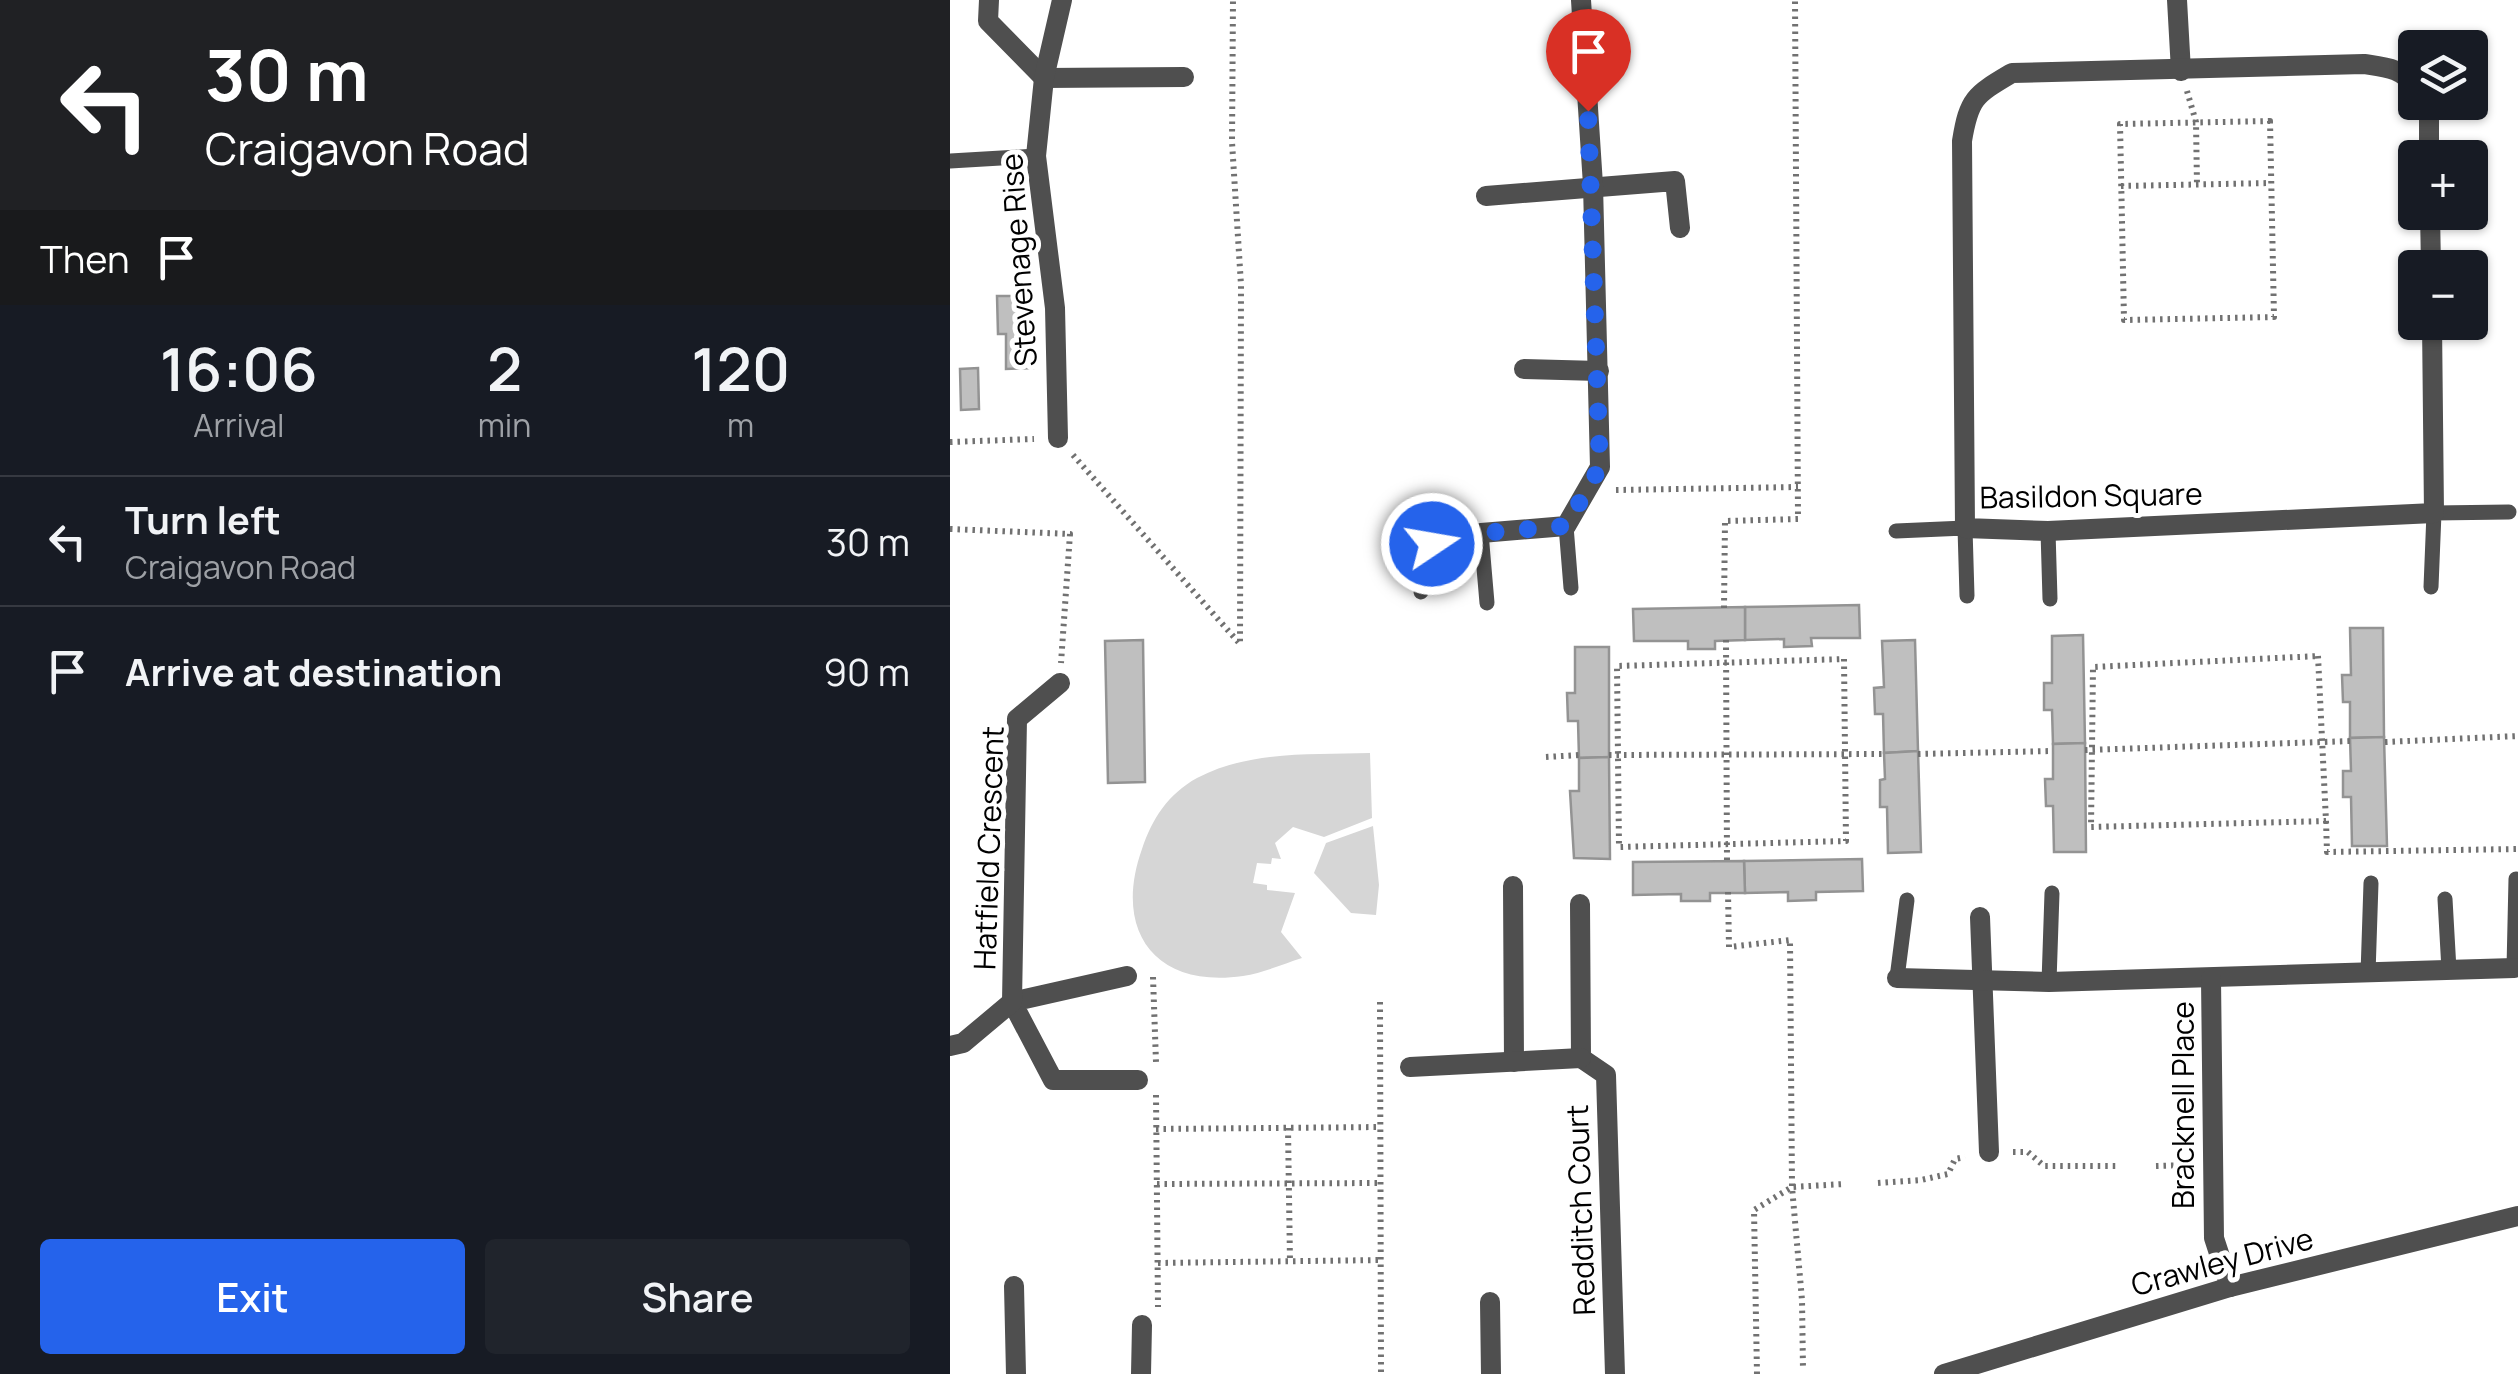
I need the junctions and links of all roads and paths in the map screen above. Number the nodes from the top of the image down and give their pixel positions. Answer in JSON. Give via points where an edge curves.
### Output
{"nodes":[{"id":1,"x":989,"y":0,"type":"edge"},
{"id":2,"x":1062,"y":0,"type":"edge"},
{"id":3,"x":1233,"y":0,"type":"edge"},
{"id":4,"x":1581,"y":0,"type":"edge"},
{"id":5,"x":1796,"y":0,"type":"edge"},
{"id":6,"x":2177,"y":0,"type":"edge"},
{"id":7,"x":2181,"y":70,"type":"junction"},
{"id":8,"x":2398,"y":72,"type":"edge"},
{"id":9,"x":1184,"y":77,"type":"dead end"},
{"id":10,"x":1044,"y":78,"type":"junction"},
{"id":11,"x":2196,"y":122,"type":"junction"},
{"id":12,"x":1036,"y":156,"type":"junction"},
{"id":13,"x":952,"y":166,"type":"edge"},
{"id":14,"x":2272,"y":183,"type":"junction"},
{"id":15,"x":1593,"y":185,"type":"junction"},
{"id":16,"x":2197,"y":185,"type":"junction"},
{"id":17,"x":2122,"y":186,"type":"junction"},
{"id":18,"x":1486,"y":196,"type":"dead end"},
{"id":19,"x":1680,"y":228,"type":"dead end"},
{"id":20,"x":2432,"y":340,"type":"edge"},
{"id":21,"x":1524,"y":369,"type":"dead end"},
{"id":22,"x":1599,"y":371,"type":"junction"},
{"id":23,"x":1058,"y":438,"type":"junction"},
{"id":24,"x":950,"y":442,"type":"edge"},
{"id":25,"x":1798,"y":487,"type":"junction"},
{"id":26,"x":1584,"y":490,"type":"junction"},
{"id":27,"x":2434,"y":512,"type":"junction"},
{"id":28,"x":2509,"y":512,"type":"dead end"},
{"id":29,"x":1566,"y":526,"type":"junction"},
{"id":30,"x":1965,"y":528,"type":"junction"},
{"id":31,"x":950,"y":530,"type":"edge"},
{"id":32,"x":1896,"y":531,"type":"dead end"},
{"id":33,"x":2048,"y":531,"type":"junction"},
{"id":34,"x":1481,"y":533,"type":"junction"},
{"id":35,"x":1432,"y":544,"type":"joint"},
{"id":36,"x":2431,"y":587,"type":"dead end"},
{"id":37,"x":1570,"y":588,"type":"dead end"},
{"id":38,"x":1421,"y":592,"type":"dead end"},
{"id":39,"x":1967,"y":596,"type":"dead end"},
{"id":40,"x":2050,"y":599,"type":"dead end"},
{"id":41,"x":1488,"y":604,"type":"dead end"},
{"id":42,"x":1724,"y":608,"type":"dead end"},
{"id":43,"x":1726,"y":640,"type":"dead end"},
{"id":44,"x":1726,"y":662,"type":"junction"},
{"id":45,"x":1060,"y":683,"type":"joint"},
{"id":46,"x":2518,"y":736,"type":"edge"},
{"id":47,"x":2350,"y":741,"type":"dead end"},
{"id":48,"x":2324,"y":742,"type":"junction"},
{"id":49,"x":2384,"y":742,"type":"dead end"},
{"id":50,"x":2085,"y":750,"type":"dead end"},
{"id":51,"x":2094,"y":750,"type":"junction"},
{"id":52,"x":2053,"y":751,"type":"dead end"},
{"id":53,"x":1846,"y":754,"type":"junction"},
{"id":54,"x":1884,"y":754,"type":"dead end"},
{"id":55,"x":1918,"y":754,"type":"dead end"},
{"id":56,"x":1579,"y":755,"type":"dead end"},
{"id":57,"x":1610,"y":755,"type":"dead end"},
{"id":58,"x":1619,"y":755,"type":"junction"},
{"id":59,"x":1726,"y":755,"type":"junction"},
{"id":60,"x":1546,"y":757,"type":"dead end"},
{"id":61,"x":2326,"y":821,"type":"junction"},
{"id":62,"x":1727,"y":845,"type":"junction"},
{"id":63,"x":2517,"y":848,"type":"edge"},
{"id":64,"x":1727,"y":861,"type":"dead end"},
{"id":65,"x":2516,"y":878,"type":"edge"},
{"id":66,"x":2371,"y":883,"type":"dead end"},
{"id":67,"x":1513,"y":886,"type":"dead end"},
{"id":68,"x":1728,"y":892,"type":"dead end"},
{"id":69,"x":2052,"y":893,"type":"dead end"},
{"id":70,"x":2446,"y":899,"type":"dead end"},
{"id":71,"x":1906,"y":900,"type":"dead end"},
{"id":72,"x":1580,"y":904,"type":"dead end"},
{"id":73,"x":1980,"y":918,"type":"dead end"},
{"id":74,"x":2514,"y":968,"type":"joint"},
{"id":75,"x":2449,"y":970,"type":"junction"},
{"id":76,"x":2368,"y":974,"type":"junction"},
{"id":77,"x":1127,"y":976,"type":"joint"},
{"id":78,"x":1898,"y":978,"type":"joint"},
{"id":79,"x":2212,"y":979,"type":"junction"},
{"id":80,"x":1984,"y":980,"type":"junction"},
{"id":81,"x":2049,"y":982,"type":"junction"},
{"id":82,"x":1012,"y":1002,"type":"junction"},
{"id":83,"x":1380,"y":1002,"type":"dead end"},
{"id":84,"x":950,"y":1046,"type":"edge"},
{"id":85,"x":1581,"y":1058,"type":"junction"},
{"id":86,"x":1514,"y":1062,"type":"junction"},
{"id":87,"x":1410,"y":1066,"type":"dead end"},
{"id":88,"x":1150,"y":1081,"type":"junction"},
{"id":89,"x":1381,"y":1126,"type":"junction"},
{"id":90,"x":1288,"y":1128,"type":"junction"},
{"id":91,"x":1156,"y":1129,"type":"junction"},
{"id":92,"x":1990,"y":1152,"type":"dead end"},
{"id":93,"x":2212,"y":1164,"type":"junction"},
{"id":94,"x":2156,"y":1166,"type":"dead end"},
{"id":95,"x":1382,"y":1183,"type":"junction"},
{"id":96,"x":1157,"y":1184,"type":"junction"},
{"id":97,"x":1290,"y":1184,"type":"junction"},
{"id":98,"x":1844,"y":1184,"type":"dead end"},
{"id":99,"x":1792,"y":1188,"type":"junction"},
{"id":100,"x":2518,"y":1216,"type":"edge"},
{"id":101,"x":1383,"y":1260,"type":"junction"},
{"id":102,"x":1290,"y":1262,"type":"junction"},
{"id":103,"x":1158,"y":1263,"type":"junction"},
{"id":104,"x":1014,"y":1286,"type":"dead end"},
{"id":105,"x":2230,"y":1287,"type":"junction"},
{"id":106,"x":1490,"y":1302,"type":"dead end"},
{"id":107,"x":1150,"y":1323,"type":"joint"},
{"id":108,"x":1803,"y":1370,"type":"dead end"},
{"id":109,"x":1016,"y":1374,"type":"edge"},
{"id":110,"x":1141,"y":1374,"type":"edge"},
{"id":111,"x":1381,"y":1374,"type":"edge"},
{"id":112,"x":1492,"y":1374,"type":"edge"},
{"id":113,"x":1615,"y":1374,"type":"edge"},
{"id":114,"x":1757,"y":1374,"type":"edge"},
{"id":115,"x":1944,"y":1374,"type":"edge"}],
"edges":[{"from":1,"to":10,"type":"street","via":[[988,21]]},
{"from":2,"to":10,"type":"street","name":"Stevenage Rise"},
{"from":3,"to":23,"type":"path","via":[[1240,644]]},
{"from":4,"to":15,"type":"street"},
{"from":5,"to":25,"type":"path"},
{"from":6,"to":7,"type":"street"},
{"from":7,"to":8,"type":"street","name":"Basildon Square","via":[[2364,64]]},
{"from":7,"to":30,"type":"street","name":"Basildon Square","via":[[2012,73],[1982,91],[1967,110]]},
{"from":9,"to":10,"type":"street"},
{"from":10,"to":12,"type":"street","name":"Stevenage Rise"},
{"from":11,"to":14,"type":"path","via":[[2270,121]]},
{"from":11,"to":16,"type":"path"},
{"from":11,"to":17,"type":"path","via":[[2120,124]]},
{"from":12,"to":13,"type":"lane"},
{"from":12,"to":23,"type":"street","name":"Stevenage Rise","via":[[1055,308]]},
{"from":14,"to":16,"type":"path"},
{"from":14,"to":17,"type":"path","via":[[2274,317],[2143,320],[2124,320]]},
{"from":15,"to":18,"type":"street"},
{"from":15,"to":19,"type":"street","via":[[1675,181]]},
{"from":15,"to":22,"type":"street"},
{"from":16,"to":17,"type":"path"},
{"from":20,"to":27,"type":"street"},
{"from":21,"to":22,"type":"street"},
{"from":22,"to":26,"type":"street","via":[[1600,467]]},
{"from":23,"to":24,"type":"path"},
{"from":25,"to":26,"type":"path"},
{"from":25,"to":42,"type":"path","via":[[1798,519],[1725,521]]},
{"from":26,"to":29,"type":"street"},
{"from":27,"to":28,"type":"lane"},
{"from":27,"to":33,"type":"street","name":"Basildon Square"},
{"from":27,"to":36,"type":"lane"},
{"from":29,"to":34,"type":"street"},
{"from":29,"to":37,"type":"lane"},
{"from":30,"to":32,"type":"lane"},
{"from":30,"to":33,"type":"street","name":"Basildon Square"},
{"from":30,"to":39,"type":"lane"},
{"from":31,"to":45,"type":"path","via":[[1070,534]]},
{"from":33,"to":40,"type":"lane"},
{"from":34,"to":35,"type":"street"},
{"from":34,"to":41,"type":"lane"},
{"from":35,"to":38,"type":"lane"},
{"from":43,"to":44,"type":"path"},
{"from":44,"to":53,"type":"path","via":[[1844,660]]},
{"from":44,"to":58,"type":"path","via":[[1617,666]]},
{"from":44,"to":59,"type":"path"},
{"from":45,"to":82,"type":"street","name":"Hatfield Crescent","via":[[1016,719]]},
{"from":46,"to":49,"type":"path"},
{"from":47,"to":48,"type":"path"},
{"from":48,"to":51,"type":"path"},
{"from":48,"to":51,"type":"path","via":[[2318,656],[2092,667]]},
{"from":48,"to":61,"type":"path"},
{"from":50,"to":51,"type":"path"},
{"from":51,"to":61,"type":"path","via":[[2092,827]]},
{"from":52,"to":55,"type":"path"},
{"from":53,"to":54,"type":"path"},
{"from":53,"to":59,"type":"path"},
{"from":53,"to":62,"type":"path","via":[[1846,841]]},
{"from":56,"to":60,"type":"path"},
{"from":57,"to":58,"type":"path"},
{"from":58,"to":59,"type":"path"},
{"from":58,"to":62,"type":"path","via":[[1618,847]]},
{"from":59,"to":62,"type":"path"},
{"from":61,"to":63,"type":"path","via":[[2327,852]]},
{"from":62,"to":64,"type":"path"},
{"from":65,"to":74,"type":"lane"},
{"from":66,"to":76,"type":"lane"},
{"from":67,"to":86,"type":"street"},
{"from":68,"to":99,"type":"path","via":[[1729,946],[1790,940]]},
{"from":69,"to":81,"type":"lane"},
{"from":70,"to":75,"type":"lane"},
{"from":71,"to":78,"type":"lane"},
{"from":72,"to":85,"type":"street"},
{"from":73,"to":80,"type":"street"},
{"from":74,"to":75,"type":"street","name":"Bracknell Place"},
{"from":75,"to":76,"type":"street","name":"Bracknell Place"},
{"from":76,"to":79,"type":"street","name":"Bracknell Place"},
{"from":77,"to":82,"type":"street","name":"Hatfield Crescent"},
{"from":77,"to":88,"type":"path","via":[[1155,977]]},
{"from":78,"to":80,"type":"street","name":"Bracknell Place"},
{"from":79,"to":81,"type":"street","name":"Bracknell Place"},
{"from":79,"to":93,"type":"street","name":"Bracknell Place"},
{"from":80,"to":81,"type":"street","name":"Bracknell Place"},
{"from":80,"to":92,"type":"street"},
{"from":82,"to":84,"type":"street","name":"Hatfield Crescent","via":[[963,1043]]},
{"from":82,"to":88,"type":"street","name":"Hatfield Crescent","via":[[1053,1080]]},
{"from":83,"to":89,"type":"path"},
{"from":85,"to":86,"type":"street"},
{"from":85,"to":113,"type":"street","name":"Redditch Court","via":[[1606,1075]]},
{"from":86,"to":87,"type":"street"},
{"from":88,"to":91,"type":"path"},
{"from":89,"to":90,"type":"path"},
{"from":89,"to":95,"type":"path"},
{"from":90,"to":91,"type":"path"},
{"from":90,"to":97,"type":"path"},
{"from":91,"to":96,"type":"path"},
{"from":93,"to":94,"type":"path"},
{"from":93,"to":105,"type":"street","name":"Bracknell Place","via":[[2214,1238]]},
{"from":95,"to":97,"type":"path"},
{"from":95,"to":101,"type":"path"},
{"from":96,"to":97,"type":"path"},
{"from":96,"to":103,"type":"path"},
{"from":97,"to":102,"type":"path"},
{"from":98,"to":99,"type":"path"},
{"from":99,"to":108,"type":"path"},
{"from":99,"to":114,"type":"path","via":[[1754,1210]]},
{"from":100,"to":105,"type":"street","name":"Crawley Drive"},
{"from":101,"to":102,"type":"path"},
{"from":101,"to":111,"type":"path"},
{"from":102,"to":103,"type":"path"},
{"from":103,"to":107,"type":"path"},
{"from":104,"to":109,"type":"street"},
{"from":105,"to":115,"type":"street","name":"Crawley Drive"},
{"from":106,"to":112,"type":"street"},
{"from":107,"to":110,"type":"street"}]}
